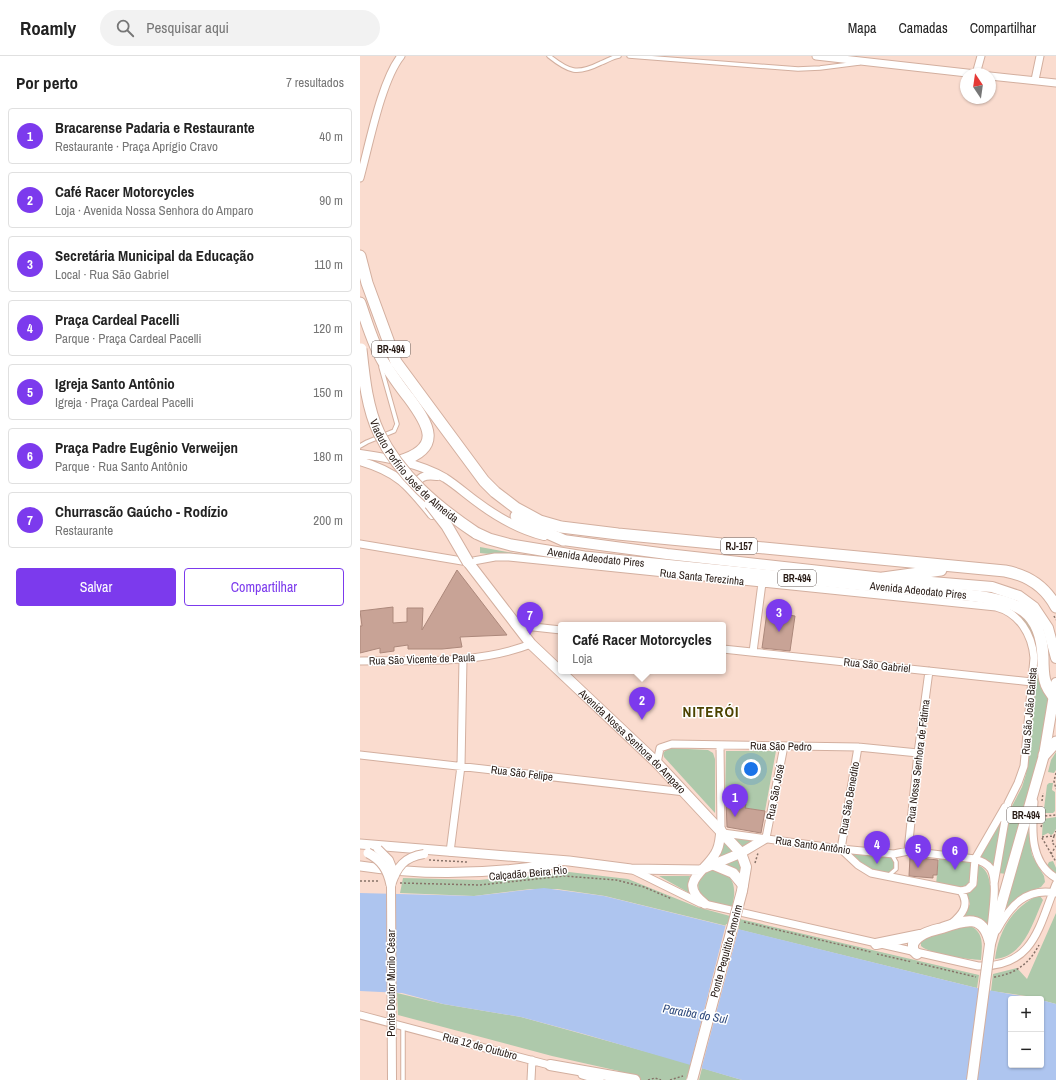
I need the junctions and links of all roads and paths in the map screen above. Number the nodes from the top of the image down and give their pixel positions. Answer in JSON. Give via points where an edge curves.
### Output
{"nodes":[{"id":1,"x":401,"y":56,"type":"edge"},
{"id":2,"x":549,"y":56,"type":"edge"},
{"id":3,"x":619,"y":56,"type":"edge"},
{"id":4,"x":629,"y":56,"type":"edge"},
{"id":5,"x":816,"y":56,"type":"edge"},
{"id":6,"x":981,"y":56,"type":"edge"},
{"id":7,"x":1040,"y":56,"type":"edge"},
{"id":8,"x":868,"y":62,"type":"junction"},
{"id":9,"x":978,"y":68,"type":"edge"},
{"id":10,"x":960,"y":72,"type":"edge"},
{"id":11,"x":996,"y":77,"type":"edge"},
{"id":12,"x":1035,"y":80,"type":"junction"},
{"id":13,"x":1056,"y":83,"type":"edge"},
{"id":14,"x":360,"y":178,"type":"edge"},
{"id":15,"x":360,"y":256,"type":"edge"},
{"id":16,"x":360,"y":303,"type":"edge"},
{"id":17,"x":360,"y":345,"type":"edge"},
{"id":18,"x":376,"y":349,"type":"junction"},
{"id":19,"x":448,"y":430,"type":"joint"},
{"id":20,"x":360,"y":446,"type":"edge"},
{"id":21,"x":360,"y":454,"type":"edge"},
{"id":22,"x":360,"y":461,"type":"edge"},
{"id":23,"x":400,"y":461,"type":"junction"},
{"id":24,"x":445,"y":478,"type":"junction"},
{"id":25,"x":415,"y":485,"type":"junction"},
{"id":26,"x":495,"y":492,"type":"junction"},
{"id":27,"x":417,"y":496,"type":"junction"},
{"id":28,"x":476,"y":533,"type":"joint"},
{"id":29,"x":563,"y":540,"type":"junction"},
{"id":30,"x":360,"y":544,"type":"edge"},
{"id":31,"x":468,"y":562,"type":"junction"},
{"id":32,"x":962,"y":568,"type":"junction"},
{"id":33,"x":883,"y":578,"type":"junction"},
{"id":34,"x":762,"y":583,"type":"junction"},
{"id":35,"x":1056,"y":606,"type":"edge"},
{"id":36,"x":1019,"y":619,"type":"joint"},
{"id":37,"x":514,"y":625,"type":"junction"},
{"id":38,"x":558,"y":630,"type":"edge"},
{"id":39,"x":531,"y":644,"type":"junction"},
{"id":40,"x":726,"y":649,"type":"edge"},
{"id":41,"x":752,"y":652,"type":"junction"},
{"id":42,"x":1056,"y":658,"type":"edge"},
{"id":43,"x":462,"y":659,"type":"junction"},
{"id":44,"x":360,"y":661,"type":"edge"},
{"id":45,"x":558,"y":670,"type":"edge"},
{"id":46,"x":929,"y":671,"type":"junction"},
{"id":47,"x":563,"y":674,"type":"edge"},
{"id":48,"x":1032,"y":682,"type":"junction"},
{"id":49,"x":1056,"y":683,"type":"edge"},
{"id":50,"x":1055,"y":698,"type":"edge"},
{"id":51,"x":1056,"y":742,"type":"edge"},
{"id":52,"x":720,"y":745,"type":"junction"},
{"id":53,"x":784,"y":746,"type":"junction"},
{"id":54,"x":858,"y":747,"type":"junction"},
{"id":55,"x":918,"y":753,"type":"junction"},
{"id":56,"x":1044,"y":754,"type":"junction"},
{"id":57,"x":360,"y":755,"type":"edge"},
{"id":58,"x":657,"y":763,"type":"junction"},
{"id":59,"x":461,"y":766,"type":"junction"},
{"id":60,"x":1056,"y":773,"type":"edge"},
{"id":61,"x":1035,"y":788,"type":"junction"},
{"id":62,"x":1056,"y":789,"type":"edge"},
{"id":63,"x":685,"y":792,"type":"junction"},
{"id":64,"x":1008,"y":803,"type":"junction"},
{"id":65,"x":1056,"y":815,"type":"edge"},
{"id":66,"x":1040,"y":830,"type":"dead end"},
{"id":67,"x":722,"y":831,"type":"junction"},
{"id":68,"x":1056,"y":831,"type":"edge"},
{"id":69,"x":1039,"y":835,"type":"dead end"},
{"id":70,"x":1054,"y":836,"type":"junction"},
{"id":71,"x":1041,"y":837,"type":"junction"},
{"id":72,"x":766,"y":838,"type":"junction"},
{"id":73,"x":1056,"y":846,"type":"edge"},
{"id":74,"x":363,"y":848,"type":"edge"},
{"id":75,"x":841,"y":849,"type":"junction"},
{"id":76,"x":446,"y":851,"type":"junction"},
{"id":77,"x":760,"y":851,"type":"dead end"},
{"id":78,"x":908,"y":851,"type":"junction"},
{"id":79,"x":741,"y":853,"type":"junction"},
{"id":80,"x":890,"y":853,"type":"junction"},
{"id":81,"x":1051,"y":854,"type":"junction"},
{"id":82,"x":424,"y":857,"type":"junction"},
{"id":83,"x":975,"y":859,"type":"junction"},
{"id":84,"x":569,"y":861,"type":"junction"},
{"id":85,"x":467,"y":862,"type":"dead end"},
{"id":86,"x":1056,"y":862,"type":"edge"},
{"id":87,"x":754,"y":864,"type":"dead end"},
{"id":88,"x":714,"y":865,"type":"junction"},
{"id":89,"x":360,"y":866,"type":"edge"},
{"id":90,"x":631,"y":869,"type":"junction"},
{"id":91,"x":700,"y":870,"type":"junction"},
{"id":92,"x":886,"y":876,"type":"junction"},
{"id":93,"x":1056,"y":878,"type":"edge"},
{"id":94,"x":360,"y":880,"type":"edge"},
{"id":95,"x":394,"y":882,"type":"junction"},
{"id":96,"x":994,"y":884,"type":"junction"},
{"id":97,"x":1056,"y":884,"type":"edge"},
{"id":98,"x":743,"y":888,"type":"junction"},
{"id":99,"x":961,"y":891,"type":"junction"},
{"id":100,"x":1054,"y":893,"type":"edge"},
{"id":101,"x":678,"y":901,"type":"dead end"},
{"id":102,"x":705,"y":904,"type":"junction"},
{"id":103,"x":950,"y":925,"type":"junction"},
{"id":104,"x":920,"y":935,"type":"junction"},
{"id":105,"x":876,"y":944,"type":"junction"},
{"id":106,"x":990,"y":944,"type":"junction"},
{"id":107,"x":917,"y":954,"type":"junction"},
{"id":108,"x":360,"y":1015,"type":"edge"},
{"id":109,"x":403,"y":1025,"type":"junction"},
{"id":110,"x":532,"y":1060,"type":"junction"},
{"id":111,"x":550,"y":1065,"type":"junction"},
{"id":112,"x":693,"y":1076,"type":"edge"},
{"id":113,"x":392,"y":1080,"type":"edge"},
{"id":114,"x":403,"y":1080,"type":"edge"},
{"id":115,"x":531,"y":1080,"type":"edge"},
{"id":116,"x":600,"y":1080,"type":"edge"},
{"id":117,"x":635,"y":1080,"type":"edge"},
{"id":118,"x":648,"y":1080,"type":"edge"},
{"id":119,"x":661,"y":1080,"type":"edge"},
{"id":120,"x":685,"y":1080,"type":"edge"},
{"id":121,"x":972,"y":1080,"type":"edge"}],
"edges":[{"from":1,"to":14,"type":"street","via":[[384,93]]},
{"from":2,"to":3,"type":"lane","via":[[565,68],[576,72]]},
{"from":4,"to":8,"type":"lane","via":[[798,69]]},
{"from":5,"to":8,"type":"street"},
{"from":6,"to":9,"type":"street"},
{"from":7,"to":12,"type":"street"},
{"from":8,"to":10,"type":"street"},
{"from":11,"to":12,"type":"street"},
{"from":12,"to":13,"type":"street"},
{"from":15,"to":19,"type":"highway","number":"BR-494","via":[[367,283],[396,362]]},
{"from":16,"to":18,"type":"highway"},
{"from":17,"to":25,"type":"highway","name":"Viaduto Porfírio José de Almeida","bridge":true,"via":[[366,390],[378,432]]},
{"from":18,"to":20,"type":"lane","via":[[397,424],[394,431],[388,435]]},
{"from":18,"to":23,"type":"highway","via":[[427,424],[427,441],[424,448],[410,458]]},
{"from":19,"to":26,"type":"highway","number":"RJ-157","via":[[474,468]]},
{"from":21,"to":23,"type":"street","number":"BR-494"},
{"from":22,"to":27,"type":"street","via":[[391,472]]},
{"from":23,"to":24,"type":"street","number":"BR-494","via":[[417,465]]},
{"from":24,"to":27,"type":"street","via":[[421,477],[416,488]]},
{"from":24,"to":29,"type":"street","number":"BR-494","via":[[514,525]]},
{"from":25,"to":28,"type":"highway","name":"Viaduto Porfírio José de Almeida","bridge":true,"via":[[437,505]]},
{"from":25,"to":31,"type":"highway","bridge":true,"via":[[447,526]]},
{"from":26,"to":29,"type":"highway","via":[[519,518]]},
{"from":26,"to":32,"type":"highway","number":"RJ-157","via":[[528,515],[561,527]]},
{"from":27,"to":31,"type":"street"},
{"from":28,"to":50,"type":"highway","name":"Avenida Adeodato Pires","number":"BR-494","via":[[511,545],[577,556],[976,596],[1010,602],[1024,611],[1038,630],[1041,638],[1044,683]]},
{"from":29,"to":33,"type":"main road","number":"BR-494"},
{"from":30,"to":31,"type":"street","name":"Rua Santa Terezinha"},
{"from":31,"to":34,"type":"street","name":"Rua Santa Terezinha","via":[[509,557]]},
{"from":31,"to":37,"type":"main road","name":"Avenida Nossa Senhora do Amparo"},
{"from":32,"to":33,"type":"highway"},
{"from":32,"to":35,"type":"highway","number":"RJ-157","via":[[1005,571],[1022,575],[1043,588]]},
{"from":33,"to":42,"type":"main road","number":"BR-494","via":[[992,587],[1019,596],[1034,607],[1044,620]]},
{"from":34,"to":36,"type":"street","name":"Rua Santa Terezinha","via":[[996,607],[1008,611]]},
{"from":34,"to":41,"type":"street"},
{"from":36,"to":48,"type":"street","name":"Rua São João Batista","via":[[1033,651]]},
{"from":37,"to":38,"type":"street"},
{"from":37,"to":39,"type":"main road","name":"Avenida Nossa Senhora do Amparo"},
{"from":39,"to":43,"type":"street","name":"Rua São Vicente de Paula","via":[[504,654]]},
{"from":39,"to":45,"type":"main road","name":"Avenida Nossa Senhora do Amparo"},
{"from":40,"to":41,"type":"street","name":"Rua São Gabriel"},
{"from":41,"to":46,"type":"street","name":"Rua São Gabriel"},
{"from":43,"to":44,"type":"street","name":"Rua São Vicente de Paula"},
{"from":43,"to":59,"type":"street"},
{"from":46,"to":48,"type":"street","name":"Rua São Gabriel"},
{"from":46,"to":55,"type":"street","name":"Rua Nossa Senhora de Fátima"},
{"from":47,"to":58,"type":"main road","name":"Avenida Nossa Senhora do Amparo"},
{"from":48,"to":64,"type":"street","name":"Rua São João Batista","via":[[1024,766]]},
{"from":49,"to":50,"type":"main road","number":"BR-494"},
{"from":50,"to":56,"type":"main road","number":"BR-494"},
{"from":51,"to":56,"type":"highway"},
{"from":52,"to":53,"type":"street","name":"Rua São Pedro"},
{"from":52,"to":58,"type":"street","name":"Rua São Pedro","via":[[664,745],[658,751]]},
{"from":52,"to":67,"type":"street"},
{"from":53,"to":54,"type":"street","name":"Rua São Pedro"},
{"from":53,"to":72,"type":"street","name":"Rua São José"},
{"from":54,"to":55,"type":"street","name":"Rua São Pedro"},
{"from":54,"to":75,"type":"street","name":"Rua São Benedito"},
{"from":55,"to":78,"type":"street","name":"Rua Nossa Senhora de Fátima"},
{"from":56,"to":61,"type":"main road","number":"BR-494"},
{"from":57,"to":59,"type":"street","name":"Rua São Felipe"},
{"from":58,"to":63,"type":"main road","name":"Avenida Nossa Senhora do Amparo"},
{"from":59,"to":63,"type":"street","name":"Rua São Felipe"},
{"from":59,"to":76,"type":"street"},
{"from":60,"to":62,"type":"path"},
{"from":61,"to":93,"type":"street","via":[[1033,842],[1043,866]]},
{"from":61,"to":106,"type":"main road","number":"BR-494"},
{"from":63,"to":67,"type":"main road","name":"Avenida Nossa Senhora do Amparo"},
{"from":64,"to":83,"type":"street","name":"Rua São João Batista"},
{"from":64,"to":96,"type":"street","name":"Rua São João Batista"},
{"from":65,"to":66,"type":"path","via":[[1043,817]]},
{"from":67,"to":72,"type":"street","name":"Rua Santo Antônio"},
{"from":67,"to":79,"type":"main road","name":"Avenida Nossa Senhora do Amparo"},
{"from":67,"to":91,"type":"main road","via":[[717,853]]},
{"from":68,"to":70,"type":"path"},
{"from":69,"to":71,"type":"path"},
{"from":70,"to":71,"type":"path"},
{"from":70,"to":73,"type":"path","via":[[1052,844]]},
{"from":71,"to":81,"type":"path"},
{"from":72,"to":75,"type":"street","name":"Rua Santo Antônio"},
{"from":72,"to":79,"type":"main road"},
{"from":73,"to":81,"type":"path"},
{"from":74,"to":76,"type":"main road"},
{"from":74,"to":95,"type":"main road","bridge":true,"via":[[378,859]]},
{"from":74,"to":95,"type":"street","bridge":true,"via":[[378,849],[389,860]]},
{"from":75,"to":80,"type":"street","name":"Rua Santo Antônio"},
{"from":75,"to":92,"type":"street","via":[[864,869]]},
{"from":76,"to":82,"type":"street"},
{"from":76,"to":84,"type":"main road"},
{"from":77,"to":87,"type":"path"},
{"from":78,"to":80,"type":"street","name":"Rua Santo Antônio"},
{"from":78,"to":83,"type":"street","name":"Rua Santo Antônio"},
{"from":79,"to":88,"type":"main road"},
{"from":79,"to":98,"type":"main road","name":"Avenida Nossa Senhora do Amparo","via":[[746,867]]},
{"from":80,"to":92,"type":"lane","via":[[896,865],[894,872]]},
{"from":81,"to":86,"type":"path"},
{"from":82,"to":85,"type":"path","bridge":true},
{"from":82,"to":95,"type":"street","bridge":true,"via":[[405,860]]},
{"from":83,"to":96,"type":"street","name":"Rua Santo Antônio","via":[[990,868]]},
{"from":83,"to":99,"type":"street","name":"Rua São João Batista","via":[[973,884]]},
{"from":84,"to":89,"type":"main road","via":[[514,869],[467,872],[402,871]]},
{"from":84,"to":90,"type":"main road"},
{"from":88,"to":91,"type":"main road"},
{"from":88,"to":98,"type":"main road","via":[[733,873]]},
{"from":90,"to":91,"type":"main road"},
{"from":90,"to":102,"type":"street"},
{"from":91,"to":102,"type":"main road","via":[[695,877],[693,888],[697,898]]},
{"from":92,"to":99,"type":"street"},
{"from":94,"to":95,"type":"path","name":"Calçadão Beira Rio"},
{"from":95,"to":101,"type":"path","name":"Calçadão Beira Rio","via":[[480,885],[564,876],[585,877],[637,885]]},
{"from":95,"to":113,"type":"street","name":"Ponte Doutor Murilo César","bridge":true},
{"from":96,"to":106,"type":"street","name":"Rua Santo Antônio"},
{"from":97,"to":100,"type":"street"},
{"from":98,"to":112,"type":"main road","name":"Ponte Pequitito Amorim","bridge":true},
{"from":99,"to":103,"type":"street","via":[[965,907]]},
{"from":100,"to":106,"type":"street","via":[[1034,893],[1016,903],[1007,912]]},
{"from":100,"to":107,"type":"street","via":[[1033,940],[1012,961],[978,966]]},
{"from":102,"to":105,"type":"street"},
{"from":103,"to":104,"type":"main road"},
{"from":103,"to":106,"type":"main road","via":[[964,920],[977,922],[987,932]]},
{"from":104,"to":105,"type":"main road"},
{"from":104,"to":107,"type":"main road","via":[[913,944],[913,950]]},
{"from":105,"to":107,"type":"street"},
{"from":106,"to":121,"type":"main road","bridge":true},
{"from":108,"to":109,"type":"street","name":"Rua 12 de Outubro"},
{"from":109,"to":110,"type":"street","name":"Rua 12 de Outubro"},
{"from":109,"to":114,"type":"lane"},
{"from":110,"to":111,"type":"street","name":"Rua 12 de Outubro"},
{"from":110,"to":115,"type":"street"},
{"from":111,"to":116,"type":"street","name":"Rua 12 de Outubro"},
{"from":111,"to":117,"type":"main road"},
{"from":112,"to":120,"type":"main road"},
{"from":118,"to":119,"type":"path"}]}
